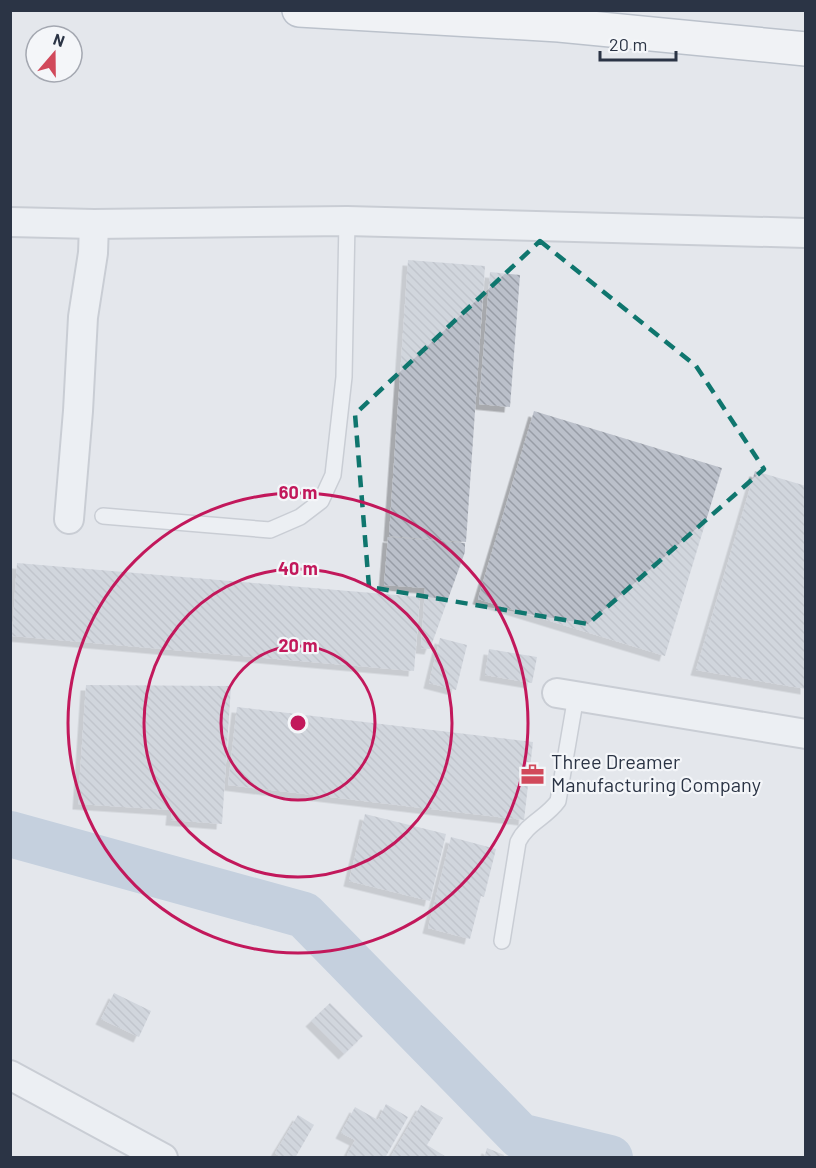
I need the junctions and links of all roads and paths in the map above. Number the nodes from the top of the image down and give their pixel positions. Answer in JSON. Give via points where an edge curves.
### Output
{"nodes":[{"id":1,"x":299,"y":10,"type":"edge"},
{"id":2,"x":806,"y":49,"type":"edge"},
{"id":3,"x":347,"y":221,"type":"junction"},
{"id":4,"x":10,"y":222,"type":"edge"},
{"id":5,"x":94,"y":224,"type":"junction"},
{"id":6,"x":806,"y":233,"type":"edge"},
{"id":7,"x":103,"y":516,"type":"dead end"},
{"id":8,"x":69,"y":519,"type":"dead end"},
{"id":9,"x":566,"y":694,"type":"joint"},
{"id":10,"x":806,"y":734,"type":"edge"},
{"id":11,"x":502,"y":940,"type":"dead end"},
{"id":12,"x":10,"y":1075,"type":"edge"},
{"id":13,"x":163,"y":1158,"type":"edge"}],
"edges":[{"from":1,"to":2,"type":"highway","via":[[559,25]]},
{"from":3,"to":5,"type":"street"},
{"from":3,"to":6,"type":"street"},
{"from":3,"to":7,"type":"lane","via":[[344,377],[333,475],[321,501],[300,518],[270,530]]},
{"from":4,"to":5,"type":"street"},
{"from":5,"to":8,"type":"street","via":[[83,317]]},
{"from":9,"to":10,"type":"street"},
{"from":9,"to":11,"type":"lane","via":[[558,801],[523,832]]},
{"from":12,"to":13,"type":"street"}]}
